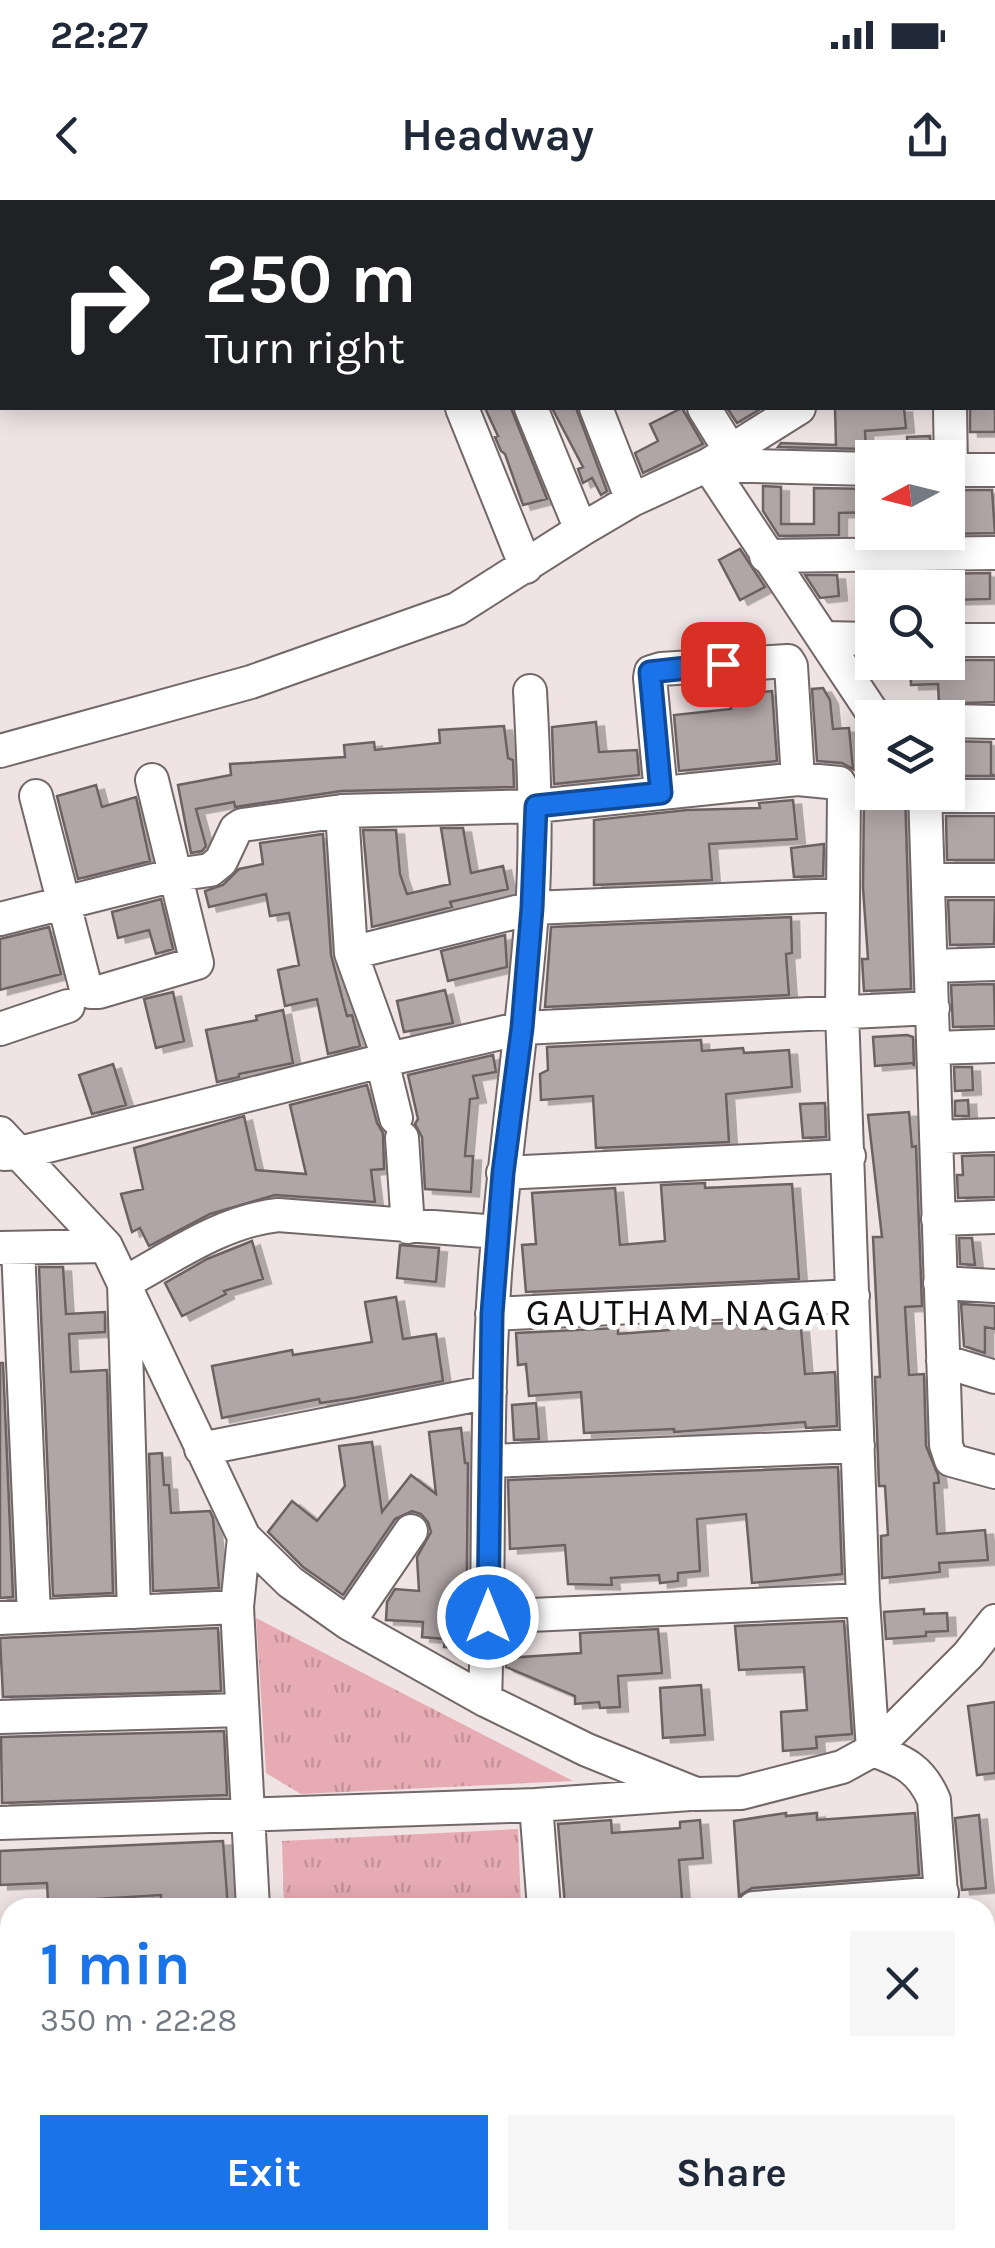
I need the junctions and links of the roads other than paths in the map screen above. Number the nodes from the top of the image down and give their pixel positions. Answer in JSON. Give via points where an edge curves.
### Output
{"nodes":[{"id":1,"x":463,"y":410,"type":"edge"},
{"id":2,"x":532,"y":410,"type":"edge"},
{"id":3,"x":597,"y":410,"type":"edge"},
{"id":4,"x":705,"y":410,"type":"edge"},
{"id":5,"x":796,"y":410,"type":"edge"},
{"id":6,"x":950,"y":410,"type":"edge"},
{"id":7,"x":950,"y":440,"type":"edge"},
{"id":8,"x":719,"y":458,"type":"junction"},
{"id":9,"x":855,"y":467,"type":"edge"},
{"id":10,"x":965,"y":470,"type":"edge"},
{"id":11,"x":995,"y":470,"type":"edge"},
{"id":12,"x":632,"y":500,"type":"junction"},
{"id":13,"x":581,"y":530,"type":"junction"},
{"id":14,"x":995,"y":553,"type":"edge"},
{"id":15,"x":766,"y":556,"type":"junction"},
{"id":16,"x":526,"y":567,"type":"junction"},
{"id":17,"x":823,"y":638,"type":"junction"},
{"id":18,"x":855,"y":639,"type":"edge"},
{"id":19,"x":965,"y":640,"type":"edge"},
{"id":20,"x":995,"y":640,"type":"edge"},
{"id":21,"x":530,"y":691,"type":"dead end"},
{"id":22,"x":864,"y":700,"type":"edge"},
{"id":23,"x":965,"y":721,"type":"edge"},
{"id":24,"x":995,"y":722,"type":"edge"},
{"id":25,"x":0,"y":751,"type":"edge"},
{"id":26,"x":798,"y":779,"type":"junction"},
{"id":27,"x":152,"y":780,"type":"dead end"},
{"id":28,"x":661,"y":793,"type":"junction"},
{"id":29,"x":965,"y":795,"type":"edge"},
{"id":30,"x":36,"y":796,"type":"dead end"},
{"id":31,"x":995,"y":796,"type":"edge"},
{"id":32,"x":536,"y":806,"type":"junction"},
{"id":33,"x":926,"y":810,"type":"edge"},
{"id":34,"x":342,"y":811,"type":"junction"},
{"id":35,"x":175,"y":875,"type":"junction"},
{"id":36,"x":930,"y":880,"type":"junction"},
{"id":37,"x":995,"y":880,"type":"edge"},
{"id":38,"x":841,"y":895,"type":"junction"},
{"id":39,"x":65,"y":901,"type":"junction"},
{"id":40,"x":532,"y":908,"type":"junction"},
{"id":41,"x":0,"y":919,"type":"edge"},
{"id":42,"x":352,"y":953,"type":"junction"},
{"id":43,"x":995,"y":964,"type":"edge"},
{"id":44,"x":931,"y":966,"type":"junction"},
{"id":45,"x":68,"y":1006,"type":"dead end"},
{"id":46,"x":933,"y":1008,"type":"junction"},
{"id":47,"x":842,"y":1012,"type":"junction"},
{"id":48,"x":522,"y":1028,"type":"junction"},
{"id":49,"x":0,"y":1029,"type":"edge"},
{"id":50,"x":995,"y":1046,"type":"edge"},
{"id":51,"x":934,"y":1048,"type":"junction"},
{"id":52,"x":386,"y":1060,"type":"junction"},
{"id":53,"x":995,"y":1135,"type":"edge"},
{"id":54,"x":936,"y":1137,"type":"junction"},
{"id":55,"x":7,"y":1146,"type":"edge"},
{"id":56,"x":849,"y":1156,"type":"junction"},
{"id":57,"x":503,"y":1173,"type":"junction"},
{"id":58,"x":995,"y":1217,"type":"edge"},
{"id":59,"x":938,"y":1219,"type":"junction"},
{"id":60,"x":408,"y":1226,"type":"junction"},
{"id":61,"x":498,"y":1232,"type":"junction"},
{"id":62,"x":106,"y":1246,"type":"junction"},
{"id":63,"x":9,"y":1248,"type":"edge"},
{"id":64,"x":940,"y":1283,"type":"junction"},
{"id":65,"x":124,"y":1284,"type":"junction"},
{"id":66,"x":995,"y":1286,"type":"edge"},
{"id":67,"x":853,"y":1296,"type":"junction"},
{"id":68,"x":492,"y":1314,"type":"junction"},
{"id":69,"x":12,"y":1338,"type":"edge"},
{"id":70,"x":943,"y":1361,"type":"junction"},
{"id":71,"x":995,"y":1377,"type":"edge"},
{"id":72,"x":490,"y":1392,"type":"junction"},
{"id":73,"x":858,"y":1446,"type":"junction"},
{"id":74,"x":201,"y":1449,"type":"junction"},
{"id":75,"x":489,"y":1462,"type":"junction"},
{"id":76,"x":995,"y":1472,"type":"edge"},
{"id":77,"x":410,"y":1531,"type":"dead end"},
{"id":78,"x":244,"y":1538,"type":"junction"},
{"id":79,"x":863,"y":1600,"type":"junction"},
{"id":80,"x":237,"y":1607,"type":"junction"},
{"id":81,"x":134,"y":1612,"type":"junction"},
{"id":82,"x":34,"y":1616,"type":"junction"},
{"id":83,"x":488,"y":1617,"type":"junction"},
{"id":84,"x":0,"y":1618,"type":"edge"},
{"id":85,"x":995,"y":1620,"type":"edge"},
{"id":86,"x":348,"y":1622,"type":"junction"},
{"id":87,"x":484,"y":1700,"type":"junction"},
{"id":88,"x":242,"y":1710,"type":"junction"},
{"id":89,"x":0,"y":1717,"type":"edge"},
{"id":90,"x":873,"y":1750,"type":"junction"},
{"id":91,"x":696,"y":1794,"type":"junction"},
{"id":92,"x":536,"y":1805,"type":"junction"},
{"id":93,"x":250,"y":1814,"type":"junction"},
{"id":94,"x":0,"y":1823,"type":"edge"},
{"id":95,"x":253,"y":1898,"type":"edge"},
{"id":96,"x":543,"y":1898,"type":"edge"},
{"id":97,"x":942,"y":1898,"type":"edge"}],
"edges":[{"from":1,"to":16,"type":"street"},
{"from":2,"to":13,"type":"street"},
{"from":3,"to":12,"type":"street"},
{"from":4,"to":8,"type":"street"},
{"from":5,"to":8,"type":"street"},
{"from":6,"to":7,"type":"street"},
{"from":8,"to":9,"type":"street"},
{"from":8,"to":12,"type":"street"},
{"from":8,"to":15,"type":"street"},
{"from":10,"to":11,"type":"street"},
{"from":12,"to":13,"type":"street"},
{"from":13,"to":16,"type":"street"},
{"from":14,"to":15,"type":"street"},
{"from":15,"to":17,"type":"street"},
{"from":16,"to":25,"type":"street","via":[[458,609],[372,642]]},
{"from":17,"to":18,"type":"street"},
{"from":17,"to":22,"type":"street"},
{"from":19,"to":20,"type":"street"},
{"from":21,"to":32,"type":"street"},
{"from":23,"to":24,"type":"street"},
{"from":26,"to":28,"type":"street"},
{"from":26,"to":28,"type":"street","via":[[788,662],[662,668],[650,672]]},
{"from":26,"to":38,"type":"street","via":[[831,780],[844,792]]},
{"from":27,"to":35,"type":"street"},
{"from":28,"to":32,"type":"street"},
{"from":29,"to":31,"type":"street"},
{"from":30,"to":39,"type":"street"},
{"from":32,"to":34,"type":"street"},
{"from":32,"to":40,"type":"street"},
{"from":33,"to":36,"type":"street"},
{"from":34,"to":35,"type":"street","via":[[242,825],[221,862]]},
{"from":34,"to":42,"type":"street"},
{"from":35,"to":39,"type":"street"},
{"from":35,"to":39,"type":"street","via":[[197,964],[99,992],[85,985]]},
{"from":36,"to":37,"type":"street"},
{"from":36,"to":44,"type":"street"},
{"from":38,"to":40,"type":"street"},
{"from":38,"to":47,"type":"street"},
{"from":39,"to":41,"type":"street"},
{"from":40,"to":42,"type":"street"},
{"from":40,"to":48,"type":"street"},
{"from":42,"to":52,"type":"street"},
{"from":43,"to":44,"type":"street"},
{"from":44,"to":46,"type":"street"},
{"from":45,"to":49,"type":"street"},
{"from":46,"to":47,"type":"street"},
{"from":46,"to":51,"type":"street"},
{"from":47,"to":48,"type":"street"},
{"from":47,"to":56,"type":"street"},
{"from":48,"to":52,"type":"street"},
{"from":48,"to":57,"type":"street"},
{"from":50,"to":51,"type":"street"},
{"from":51,"to":54,"type":"street"},
{"from":52,"to":55,"type":"street"},
{"from":52,"to":60,"type":"street"},
{"from":53,"to":54,"type":"street"},
{"from":54,"to":59,"type":"street"},
{"from":55,"to":62,"type":"street"},
{"from":56,"to":57,"type":"street"},
{"from":56,"to":67,"type":"street"},
{"from":57,"to":61,"type":"street"},
{"from":58,"to":59,"type":"street"},
{"from":59,"to":64,"type":"street"},
{"from":60,"to":61,"type":"street"},
{"from":60,"to":65,"type":"street","via":[[253,1218]]},
{"from":61,"to":68,"type":"street"},
{"from":62,"to":63,"type":"street"},
{"from":62,"to":65,"type":"street"},
{"from":63,"to":69,"type":"street"},
{"from":64,"to":66,"type":"street"},
{"from":64,"to":70,"type":"street"},
{"from":65,"to":74,"type":"street"},
{"from":65,"to":81,"type":"street"},
{"from":67,"to":68,"type":"street"},
{"from":67,"to":73,"type":"street"},
{"from":68,"to":72,"type":"street"},
{"from":69,"to":82,"type":"street"},
{"from":70,"to":71,"type":"street"},
{"from":70,"to":76,"type":"street","via":[[951,1460]]},
{"from":72,"to":74,"type":"street"},
{"from":72,"to":75,"type":"street"},
{"from":73,"to":75,"type":"street"},
{"from":73,"to":79,"type":"street"},
{"from":74,"to":78,"type":"street"},
{"from":75,"to":83,"type":"street"},
{"from":77,"to":86,"type":"street"},
{"from":78,"to":80,"type":"street"},
{"from":78,"to":86,"type":"street","via":[[290,1582]]},
{"from":79,"to":83,"type":"street"},
{"from":79,"to":90,"type":"street"},
{"from":80,"to":81,"type":"street"},
{"from":80,"to":88,"type":"street"},
{"from":81,"to":82,"type":"street"},
{"from":82,"to":84,"type":"street"},
{"from":83,"to":87,"type":"street"},
{"from":85,"to":90,"type":"street"},
{"from":86,"to":87,"type":"street"},
{"from":87,"to":91,"type":"street"},
{"from":88,"to":89,"type":"street"},
{"from":88,"to":93,"type":"street"},
{"from":90,"to":91,"type":"street","via":[[785,1784]]},
{"from":90,"to":97,"type":"street","via":[[908,1763],[928,1786]]},
{"from":91,"to":92,"type":"street"},
{"from":92,"to":93,"type":"street"},
{"from":92,"to":96,"type":"street"},
{"from":93,"to":94,"type":"street"},
{"from":93,"to":95,"type":"street"}]}
